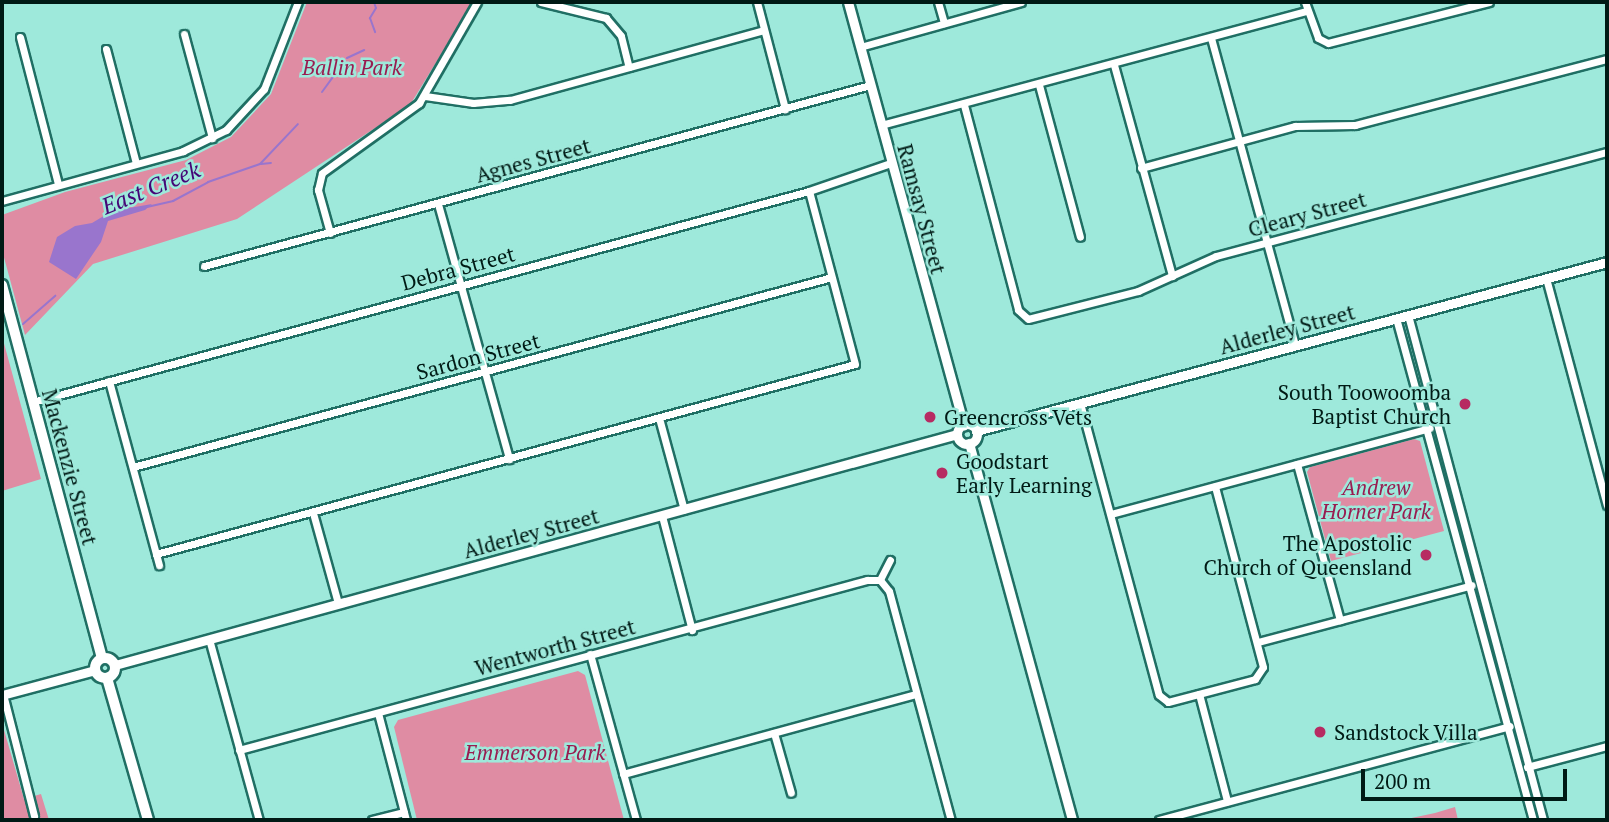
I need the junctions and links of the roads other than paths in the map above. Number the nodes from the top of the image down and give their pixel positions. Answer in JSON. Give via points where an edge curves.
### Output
{"nodes":[{"id":1,"x":287,"y":2,"type":"edge"},
{"id":2,"x":477,"y":2,"type":"edge"},
{"id":3,"x":541,"y":2,"type":"edge"},
{"id":4,"x":757,"y":2,"type":"edge"},
{"id":5,"x":848,"y":2,"type":"edge"},
{"id":6,"x":938,"y":2,"type":"edge"},
{"id":7,"x":1021,"y":2,"type":"edge"},
{"id":8,"x":1305,"y":2,"type":"edge"},
{"id":9,"x":1489,"y":2,"type":"edge"},
{"id":10,"x":297,"y":4,"type":"edge"},
{"id":11,"x":1307,"y":11,"type":"junction"},
{"id":12,"x":944,"y":23,"type":"junction"},
{"id":13,"x":764,"y":30,"type":"junction"},
{"id":14,"x":184,"y":34,"type":"dead end"},
{"id":15,"x":20,"y":37,"type":"dead end"},
{"id":16,"x":1211,"y":38,"type":"junction"},
{"id":17,"x":860,"y":47,"type":"junction"},
{"id":18,"x":106,"y":49,"type":"dead end"},
{"id":19,"x":1607,"y":59,"type":"edge"},
{"id":20,"x":1114,"y":65,"type":"junction"},
{"id":21,"x":629,"y":67,"type":"junction"},
{"id":22,"x":870,"y":85,"type":"junction"},
{"id":23,"x":1039,"y":85,"type":"junction"},
{"id":24,"x":425,"y":96,"type":"junction"},
{"id":25,"x":964,"y":105,"type":"junction"},
{"id":26,"x":785,"y":109,"type":"junction"},
{"id":27,"x":881,"y":125,"type":"junction"},
{"id":28,"x":212,"y":138,"type":"junction"},
{"id":29,"x":1239,"y":141,"type":"junction"},
{"id":30,"x":1607,"y":152,"type":"edge"},
{"id":31,"x":136,"y":163,"type":"junction"},
{"id":32,"x":891,"y":163,"type":"junction"},
{"id":33,"x":1141,"y":168,"type":"junction"},
{"id":34,"x":58,"y":184,"type":"junction"},
{"id":35,"x":809,"y":191,"type":"junction"},
{"id":36,"x":15,"y":199,"type":"junction"},
{"id":37,"x":2,"y":201,"type":"edge"},
{"id":38,"x":438,"y":204,"type":"junction"},
{"id":39,"x":2,"y":208,"type":"edge"},
{"id":40,"x":330,"y":233,"type":"junction"},
{"id":41,"x":1080,"y":237,"type":"dead end"},
{"id":42,"x":1267,"y":242,"type":"junction"},
{"id":43,"x":1607,"y":262,"type":"edge"},
{"id":44,"x":204,"y":266,"type":"dead end"},
{"id":45,"x":1171,"y":276,"type":"junction"},
{"id":46,"x":832,"y":277,"type":"junction"},
{"id":47,"x":1546,"y":278,"type":"junction"},
{"id":48,"x":2,"y":285,"type":"edge"},
{"id":49,"x":461,"y":286,"type":"junction"},
{"id":50,"x":1408,"y":315,"type":"junction"},
{"id":51,"x":1396,"y":318,"type":"junction"},
{"id":52,"x":1295,"y":345,"type":"junction"},
{"id":53,"x":855,"y":364,"type":"junction"},
{"id":54,"x":864,"y":368,"type":"dead end"},
{"id":55,"x":485,"y":373,"type":"junction"},
{"id":56,"x":109,"y":381,"type":"junction"},
{"id":57,"x":33,"y":402,"type":"junction"},
{"id":58,"x":1080,"y":403,"type":"junction"},
{"id":59,"x":659,"y":418,"type":"junction"},
{"id":60,"x":964,"y":425,"type":"junction"},
{"id":61,"x":1437,"y":426,"type":"junction"},
{"id":62,"x":1426,"y":429,"type":"junction"},
{"id":63,"x":976,"y":431,"type":"junction"},
{"id":64,"x":957,"y":434,"type":"junction"},
{"id":65,"x":969,"y":443,"type":"junction"},
{"id":66,"x":509,"y":458,"type":"junction"},
{"id":67,"x":1297,"y":464,"type":"junction"},
{"id":68,"x":133,"y":467,"type":"junction"},
{"id":69,"x":1215,"y":486,"type":"junction"},
{"id":70,"x":1607,"y":505,"type":"edge"},
{"id":71,"x":684,"y":510,"type":"junction"},
{"id":72,"x":313,"y":513,"type":"junction"},
{"id":73,"x":1111,"y":514,"type":"junction"},
{"id":74,"x":662,"y":516,"type":"junction"},
{"id":75,"x":156,"y":554,"type":"junction"},
{"id":76,"x":891,"y":560,"type":"dead end"},
{"id":77,"x":159,"y":565,"type":"dead end"},
{"id":78,"x":880,"y":580,"type":"junction"},
{"id":79,"x":1479,"y":583,"type":"junction"},
{"id":80,"x":1469,"y":586,"type":"junction"},
{"id":81,"x":338,"y":603,"type":"junction"},
{"id":82,"x":1340,"y":620,"type":"junction"},
{"id":83,"x":692,"y":630,"type":"junction"},
{"id":84,"x":209,"y":639,"type":"junction"},
{"id":85,"x":1258,"y":642,"type":"junction"},
{"id":86,"x":590,"y":654,"type":"junction"},
{"id":87,"x":102,"y":658,"type":"junction"},
{"id":88,"x":115,"y":665,"type":"junction"},
{"id":89,"x":95,"y":670,"type":"junction"},
{"id":90,"x":107,"y":678,"type":"junction"},
{"id":91,"x":915,"y":694,"type":"junction"},
{"id":92,"x":1199,"y":694,"type":"junction"},
{"id":93,"x":2,"y":695,"type":"edge"},
{"id":94,"x":378,"y":713,"type":"junction"},
{"id":95,"x":1517,"y":723,"type":"junction"},
{"id":96,"x":1507,"y":726,"type":"junction"},
{"id":97,"x":774,"y":733,"type":"junction"},
{"id":98,"x":1607,"y":746,"type":"edge"},
{"id":99,"x":239,"y":750,"type":"junction"},
{"id":100,"x":1528,"y":766,"type":"junction"},
{"id":101,"x":1519,"y":768,"type":"junction"},
{"id":102,"x":623,"y":774,"type":"junction"},
{"id":103,"x":791,"y":793,"type":"dead end"},
{"id":104,"x":1227,"y":801,"type":"junction"},
{"id":105,"x":34,"y":816,"type":"dead end"},
{"id":106,"x":405,"y":816,"type":"edge"},
{"id":107,"x":148,"y":820,"type":"edge"},
{"id":108,"x":259,"y":820,"type":"edge"},
{"id":109,"x":372,"y":820,"type":"edge"},
{"id":110,"x":636,"y":820,"type":"edge"},
{"id":111,"x":951,"y":820,"type":"edge"},
{"id":112,"x":1072,"y":820,"type":"edge"},
{"id":113,"x":1159,"y":820,"type":"edge"},
{"id":114,"x":1533,"y":820,"type":"edge"},
{"id":115,"x":1543,"y":820,"type":"edge"}],
"edges":[{"from":1,"to":10,"type":"street"},
{"from":2,"to":24,"type":"street"},
{"from":3,"to":21,"type":"street","via":[[606,18],[621,36]]},
{"from":4,"to":13,"type":"street"},
{"from":5,"to":17,"type":"street","name":"Ramsay Street"},
{"from":6,"to":12,"type":"street"},
{"from":7,"to":12,"type":"street"},
{"from":8,"to":11,"type":"street"},
{"from":9,"to":11,"type":"street","via":[[1334,43],[1322,42]]},
{"from":10,"to":28,"type":"street","via":[[264,89],[243,115]]},
{"from":11,"to":16,"type":"street"},
{"from":12,"to":17,"type":"street"},
{"from":13,"to":21,"type":"street"},
{"from":13,"to":26,"type":"street"},
{"from":14,"to":28,"type":"street"},
{"from":15,"to":34,"type":"street"},
{"from":16,"to":20,"type":"street"},
{"from":16,"to":29,"type":"street"},
{"from":17,"to":22,"type":"street","name":"Ramsay Street"},
{"from":18,"to":31,"type":"street"},
{"from":19,"to":29,"type":"street","via":[[1355,125],[1295,126]]},
{"from":20,"to":23,"type":"street"},
{"from":20,"to":33,"type":"street"},
{"from":21,"to":24,"type":"street","via":[[498,102],[461,103]]},
{"from":22,"to":26,"type":"street","name":"Agnes Street"},
{"from":22,"to":27,"type":"street","name":"Ramsay Street"},
{"from":23,"to":25,"type":"street"},
{"from":23,"to":41,"type":"street"},
{"from":24,"to":40,"type":"street","via":[[322,173],[318,190]]},
{"from":25,"to":27,"type":"street"},
{"from":25,"to":45,"type":"street","name":"Cleary Street","via":[[1021,317],[1035,318],[1138,291]]},
{"from":26,"to":38,"type":"street","name":"Agnes Street"},
{"from":27,"to":32,"type":"street","name":"Ramsay Street"},
{"from":28,"to":31,"type":"street"},
{"from":29,"to":33,"type":"street"},
{"from":29,"to":42,"type":"street"},
{"from":30,"to":42,"type":"street","name":"Cleary Street"},
{"from":31,"to":34,"type":"street"},
{"from":32,"to":35,"type":"street","name":"Debra Street"},
{"from":32,"to":60,"type":"street","name":"Ramsay Street"},
{"from":33,"to":45,"type":"street"},
{"from":34,"to":36,"type":"street"},
{"from":35,"to":46,"type":"street"},
{"from":35,"to":49,"type":"street","name":"Debra Street"},
{"from":36,"to":37,"type":"street"},
{"from":36,"to":39,"type":"street"},
{"from":38,"to":40,"type":"street","name":"Agnes Street"},
{"from":38,"to":49,"type":"street"},
{"from":40,"to":44,"type":"street","name":"Agnes Street"},
{"from":42,"to":45,"type":"street","name":"Cleary Street","via":[[1206,259]]},
{"from":42,"to":52,"type":"street"},
{"from":43,"to":47,"type":"street","name":"Alderley Street"},
{"from":46,"to":53,"type":"street"},
{"from":46,"to":55,"type":"street","name":"Sardon Street"},
{"from":47,"to":50,"type":"street","name":"Alderley Street"},
{"from":47,"to":70,"type":"street"},
{"from":48,"to":57,"type":"main road","name":"Mackenzie Street"},
{"from":49,"to":55,"type":"street"},
{"from":49,"to":56,"type":"street","name":"Debra Street"},
{"from":50,"to":51,"type":"street","name":"Alderley Street"},
{"from":50,"to":61,"type":"street"},
{"from":51,"to":52,"type":"street","name":"Alderley Street"},
{"from":51,"to":62,"type":"street"},
{"from":52,"to":58,"type":"street","name":"Alderley Street"},
{"from":53,"to":54,"type":"street"},
{"from":53,"to":59,"type":"street"},
{"from":55,"to":66,"type":"street"},
{"from":55,"to":68,"type":"street","name":"Sardon Street"},
{"from":56,"to":57,"type":"street","name":"Debra Street"},
{"from":56,"to":68,"type":"street"},
{"from":57,"to":87,"type":"main road","name":"Mackenzie Street"},
{"from":58,"to":63,"type":"street","name":"Alderley Street"},
{"from":58,"to":73,"type":"street"},
{"from":59,"to":66,"type":"street"},
{"from":59,"to":71,"type":"street"},
{"from":60,"to":63,"type":"street"},
{"from":60,"to":64,"type":"street"},
{"from":61,"to":62,"type":"street"},
{"from":61,"to":79,"type":"street"},
{"from":62,"to":67,"type":"street"},
{"from":62,"to":80,"type":"street"},
{"from":63,"to":65,"type":"street"},
{"from":64,"to":65,"type":"street","via":[[961,442]]},
{"from":64,"to":71,"type":"street","name":"Alderley Street"},
{"from":65,"to":112,"type":"street"},
{"from":66,"to":72,"type":"street"},
{"from":67,"to":69,"type":"street"},
{"from":67,"to":82,"type":"street"},
{"from":68,"to":75,"type":"street"},
{"from":69,"to":73,"type":"street"},
{"from":69,"to":85,"type":"street"},
{"from":71,"to":74,"type":"street","name":"Alderley Street"},
{"from":72,"to":75,"type":"street"},
{"from":72,"to":81,"type":"street"},
{"from":73,"to":92,"type":"street","via":[[1163,700]]},
{"from":74,"to":81,"type":"street","name":"Alderley Street"},
{"from":74,"to":83,"type":"street"},
{"from":75,"to":77,"type":"street"},
{"from":76,"to":78,"type":"street"},
{"from":78,"to":83,"type":"street","name":"Wentworth Street"},
{"from":78,"to":91,"type":"street","via":[[889,591]]},
{"from":79,"to":80,"type":"street"},
{"from":79,"to":95,"type":"street"},
{"from":80,"to":82,"type":"street"},
{"from":80,"to":96,"type":"street"},
{"from":81,"to":84,"type":"street","name":"Alderley Street"},
{"from":82,"to":85,"type":"street"},
{"from":83,"to":86,"type":"street","name":"Wentworth Street"},
{"from":84,"to":88,"type":"street","name":"Alderley Street"},
{"from":84,"to":99,"type":"street"},
{"from":85,"to":92,"type":"street","via":[[1263,664],[1255,679]]},
{"from":86,"to":94,"type":"street","name":"Wentworth Street"},
{"from":86,"to":102,"type":"street"},
{"from":87,"to":88,"type":"main road"},
{"from":87,"to":89,"type":"main road"},
{"from":88,"to":90,"type":"main road"},
{"from":89,"to":90,"type":"main road"},
{"from":89,"to":93,"type":"street"},
{"from":90,"to":107,"type":"main road"},
{"from":91,"to":97,"type":"street"},
{"from":91,"to":111,"type":"street"},
{"from":92,"to":104,"type":"street"},
{"from":93,"to":105,"type":"street"},
{"from":94,"to":99,"type":"street","name":"Wentworth Street"},
{"from":94,"to":106,"type":"street"},
{"from":95,"to":96,"type":"street"},
{"from":95,"to":100,"type":"street"},
{"from":96,"to":101,"type":"street"},
{"from":96,"to":104,"type":"street"},
{"from":97,"to":102,"type":"street"},
{"from":97,"to":103,"type":"street"},
{"from":98,"to":100,"type":"street"},
{"from":99,"to":108,"type":"street"},
{"from":100,"to":101,"type":"street"},
{"from":100,"to":115,"type":"street"},
{"from":101,"to":114,"type":"street"},
{"from":102,"to":110,"type":"street"},
{"from":104,"to":113,"type":"street"},
{"from":106,"to":109,"type":"street"}]}
